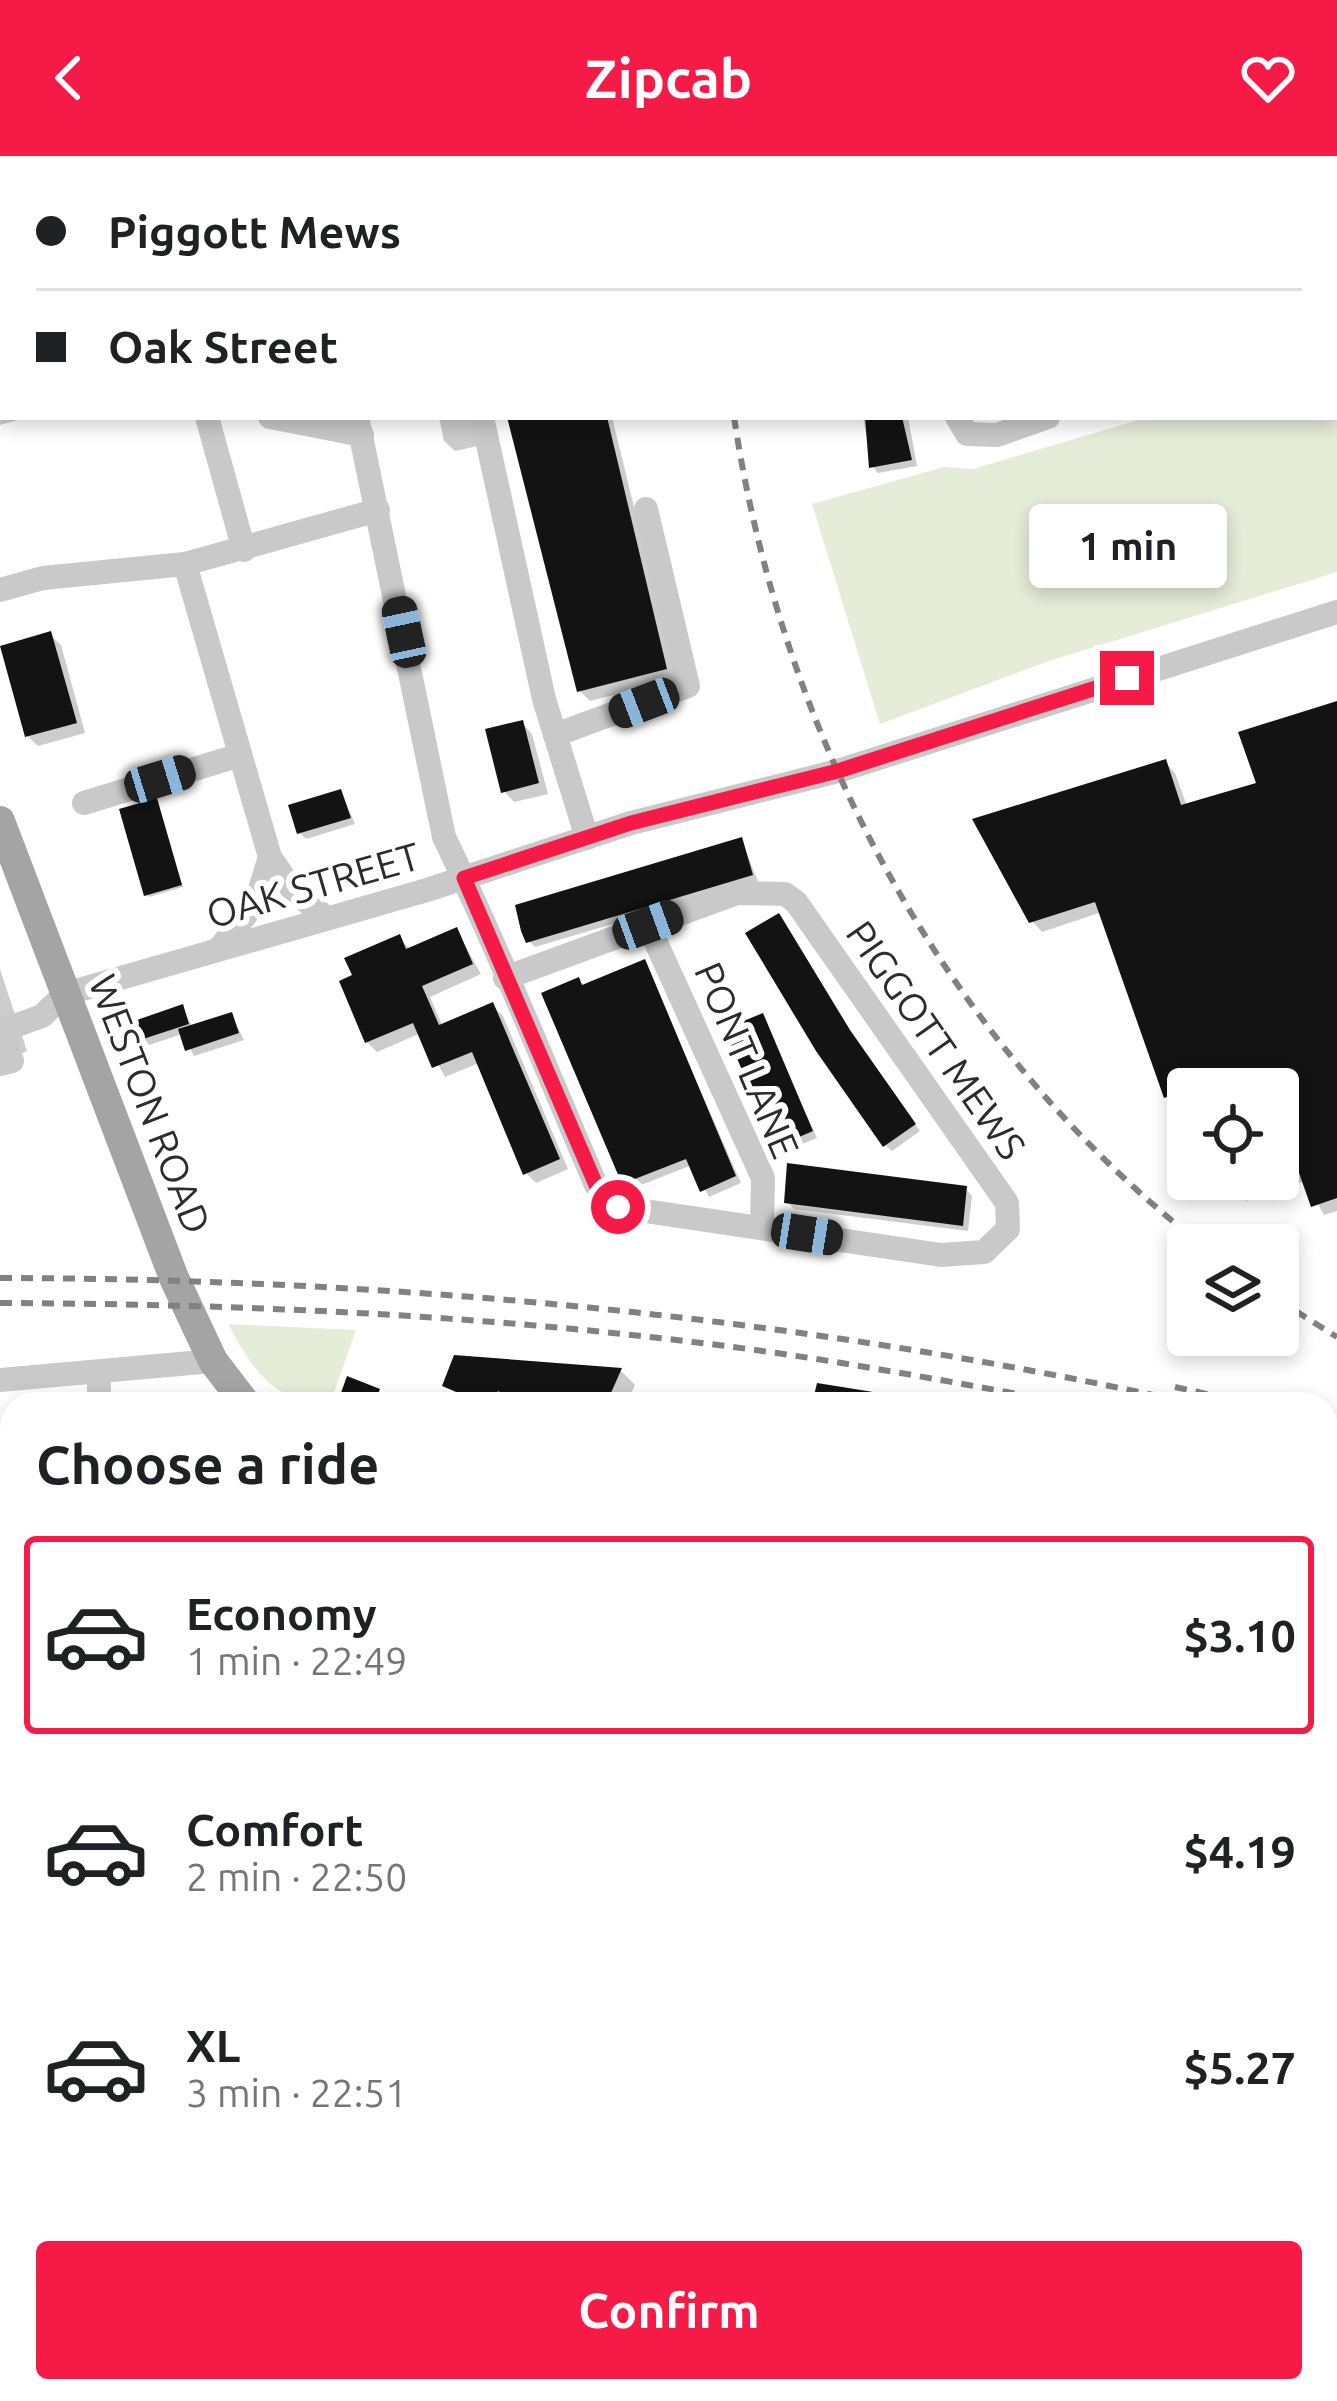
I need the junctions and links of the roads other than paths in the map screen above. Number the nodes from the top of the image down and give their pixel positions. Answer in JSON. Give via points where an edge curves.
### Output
{"nodes":[{"id":1,"x":207,"y":420,"type":"edge"},
{"id":2,"x":300,"y":420,"type":"edge"},
{"id":3,"x":483,"y":420,"type":"edge"},
{"id":4,"x":959,"y":420,"type":"edge"},
{"id":5,"x":1040,"y":420,"type":"edge"},
{"id":6,"x":359,"y":426,"type":"edge"},
{"id":7,"x":646,"y":509,"type":"dead end"},
{"id":8,"x":378,"y":510,"type":"junction"},
{"id":9,"x":244,"y":550,"type":"junction"},
{"id":10,"x":184,"y":564,"type":"junction"},
{"id":11,"x":0,"y":590,"type":"edge"},
{"id":12,"x":1337,"y":612,"type":"edge"},
{"id":13,"x":555,"y":736,"type":"junction"},
{"id":14,"x":240,"y":755,"type":"junction"},
{"id":15,"x":85,"y":802,"type":"dead end"},
{"id":16,"x":0,"y":821,"type":"edge"},
{"id":17,"x":587,"y":838,"type":"junction"},
{"id":18,"x":270,"y":857,"type":"junction"},
{"id":19,"x":464,"y":878,"type":"junction"},
{"id":20,"x":326,"y":918,"type":"junction"},
{"id":21,"x":648,"y":925,"type":"junction"},
{"id":22,"x":219,"y":949,"type":"junction"},
{"id":23,"x":506,"y":977,"type":"junction"},
{"id":24,"x":64,"y":994,"type":"junction"},
{"id":25,"x":0,"y":1030,"type":"edge"},
{"id":26,"x":0,"y":1064,"type":"edge"},
{"id":27,"x":762,"y":1228,"type":"junction"},
{"id":28,"x":213,"y":1361,"type":"junction"},
{"id":29,"x":99,"y":1372,"type":"junction"},
{"id":30,"x":0,"y":1380,"type":"edge"},
{"id":31,"x":99,"y":1392,"type":"edge"},
{"id":32,"x":237,"y":1392,"type":"edge"}],
"edges":[{"from":1,"to":9,"type":"street"},
{"from":2,"to":6,"type":"street"},
{"from":3,"to":13,"type":"street"},
{"from":4,"to":5,"type":"street","via":[[967,434],[997,435]]},
{"from":6,"to":8,"type":"street","name":"PIGGOTT MEWS"},
{"from":7,"to":13,"type":"street","via":[[688,686]]},
{"from":8,"to":9,"type":"street"},
{"from":8,"to":19,"type":"street","name":"PIGGOTT MEWS","via":[[444,837]]},
{"from":9,"to":10,"type":"street"},
{"from":10,"to":11,"type":"street"},
{"from":10,"to":14,"type":"street"},
{"from":12,"to":17,"type":"street","name":"OAK STREET","via":[[838,771]]},
{"from":13,"to":17,"type":"street"},
{"from":14,"to":15,"type":"street"},
{"from":14,"to":18,"type":"street"},
{"from":16,"to":24,"type":"main road","name":"WESTON ROAD"},
{"from":17,"to":19,"type":"street","name":"OAK STREET"},
{"from":18,"to":20,"type":"street"},
{"from":18,"to":22,"type":"street","via":[[256,902]]},
{"from":19,"to":20,"type":"street","name":"OAK STREET"},
{"from":19,"to":23,"type":"street","name":"PIGGOTT MEWS"},
{"from":20,"to":22,"type":"street","name":"OAK STREET"},
{"from":21,"to":23,"type":"street","name":"PIGGOTT MEWS"},
{"from":21,"to":27,"type":"street","name":"PONT LANE","via":[[763,1178]]},
{"from":21,"to":27,"type":"street","name":"PIGGOTT MEWS","via":[[750,891],[796,902],[1007,1204],[1007,1229],[984,1252],[962,1256]]},
{"from":22,"to":24,"type":"street","name":"OAK STREET"},
{"from":23,"to":27,"type":"street","name":"PIGGOTT MEWS","via":[[603,1196],[618,1207]]},
{"from":24,"to":25,"type":"street","name":"OAK STREET","via":[[42,1016]]},
{"from":24,"to":28,"type":"main road","name":"WESTON ROAD"},
{"from":25,"to":26,"type":"street","via":[[12,1061]]},
{"from":28,"to":29,"type":"street"},
{"from":28,"to":32,"type":"main road","name":"WESTON ROAD"},
{"from":29,"to":30,"type":"street"},
{"from":29,"to":31,"type":"street"}]}
